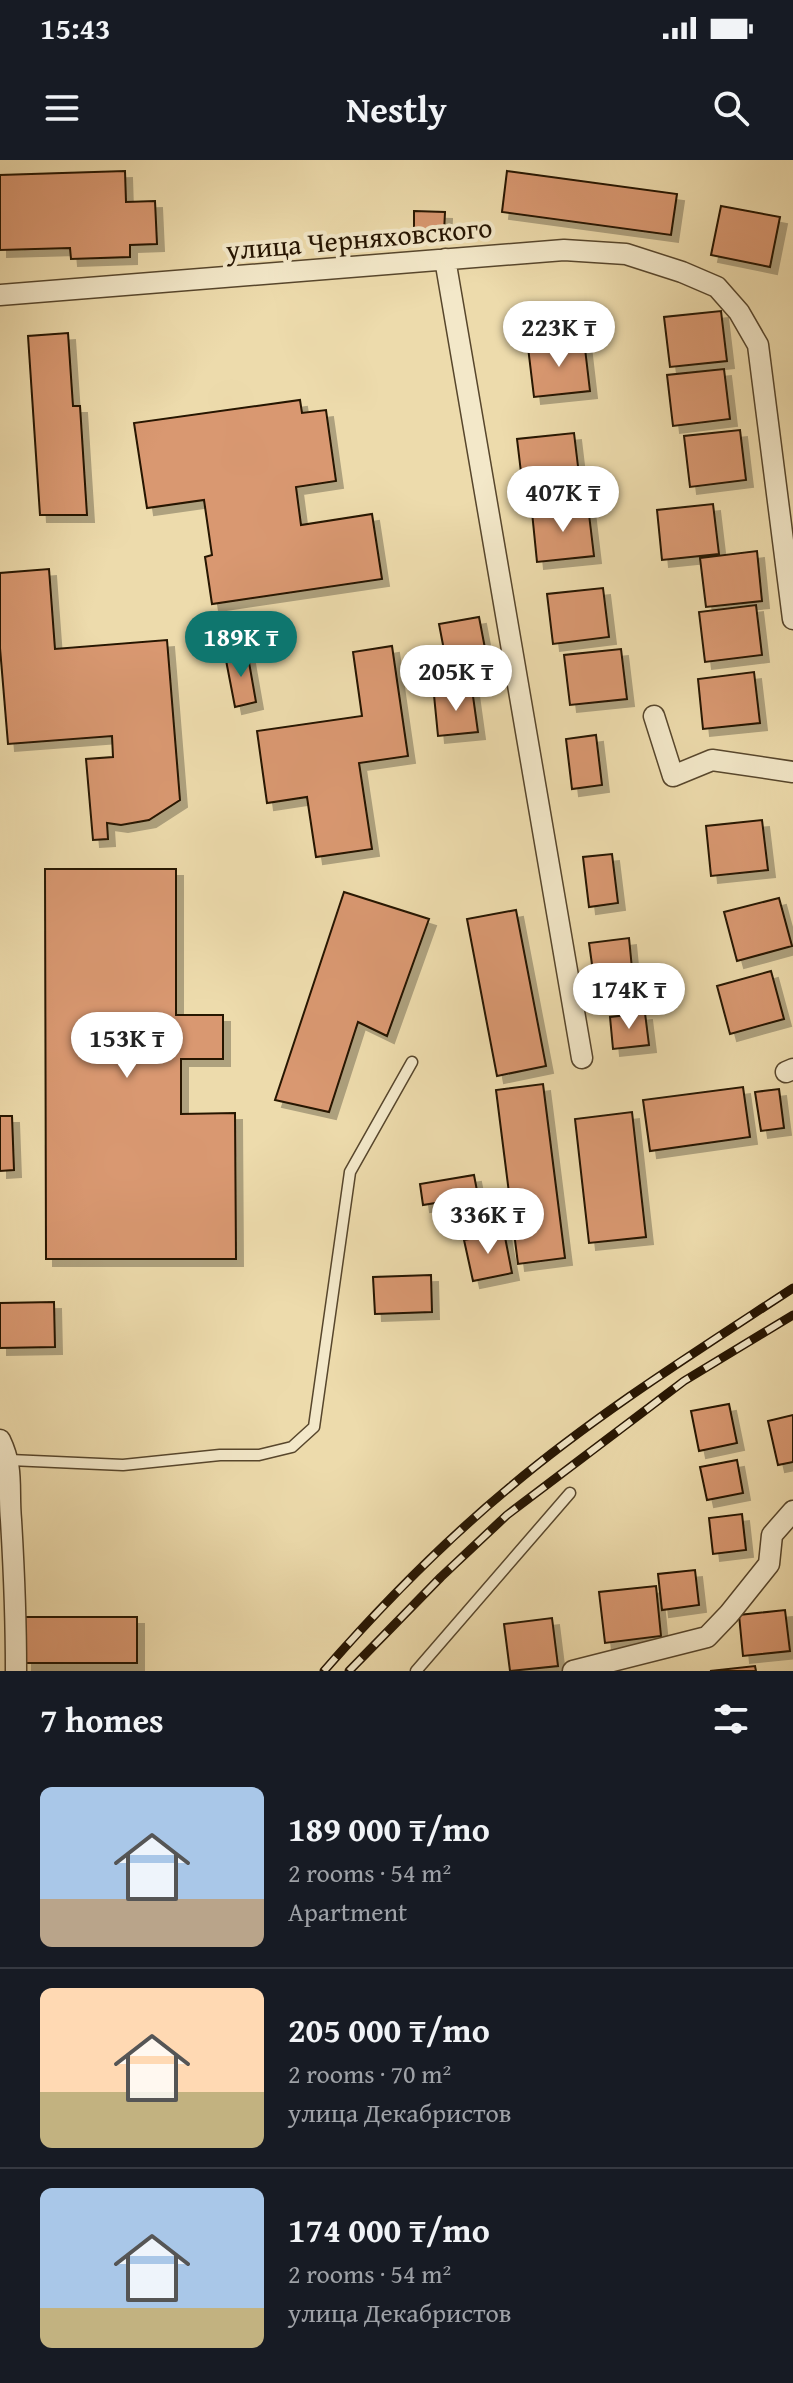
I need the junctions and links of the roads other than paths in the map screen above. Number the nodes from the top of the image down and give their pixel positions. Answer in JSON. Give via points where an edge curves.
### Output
{"nodes":[{"id":1,"x":445,"y":259,"type":"junction"},
{"id":2,"x":0,"y":295,"type":"edge"},
{"id":3,"x":793,"y":619,"type":"edge"},
{"id":4,"x":654,"y":716,"type":"dead end"},
{"id":5,"x":793,"y":772,"type":"edge"},
{"id":6,"x":582,"y":1058,"type":"dead end"},
{"id":7,"x":412,"y":1062,"type":"dead end"},
{"id":8,"x":0,"y":1440,"type":"edge"},
{"id":9,"x":10,"y":1460,"type":"junction"},
{"id":10,"x":570,"y":1493,"type":"dead end"},
{"id":11,"x":793,"y":1511,"type":"edge"},
{"id":12,"x":16,"y":1671,"type":"edge"},
{"id":13,"x":416,"y":1671,"type":"edge"},
{"id":14,"x":573,"y":1671,"type":"edge"}],
"edges":[{"from":1,"to":2,"type":"street","name":"улица Черняховского"},
{"from":1,"to":3,"type":"street","name":"улица Черняховского","via":[[564,250],[626,254],[717,287],[758,345]]},
{"from":1,"to":6,"type":"street"},
{"from":4,"to":5,"type":"street","via":[[673,776],[712,760]]},
{"from":7,"to":9,"type":"lane","via":[[350,1172],[314,1427],[292,1447],[259,1455],[123,1465]]},
{"from":8,"to":9,"type":"street"},
{"from":9,"to":12,"type":"street"},
{"from":10,"to":13,"type":"lane"},
{"from":11,"to":14,"type":"street","via":[[772,1535],[769,1564],[707,1637]]}]}
